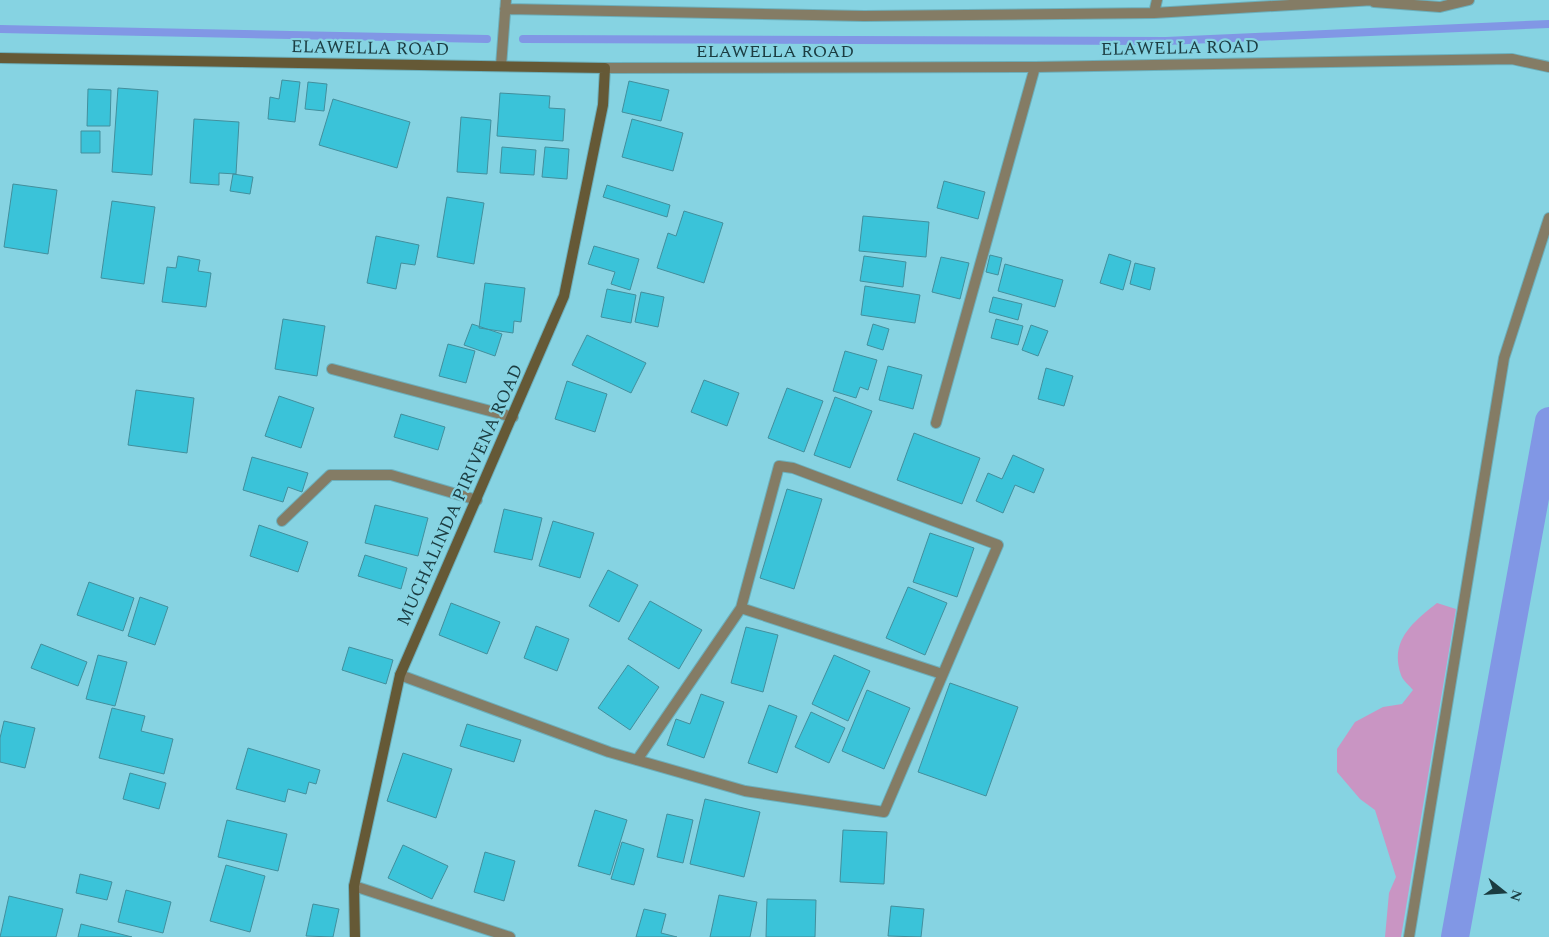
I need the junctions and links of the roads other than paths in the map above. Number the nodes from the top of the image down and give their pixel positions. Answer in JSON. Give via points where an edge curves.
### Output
{"nodes":[{"id":1,"x":1157,"y":0,"type":"edge"},
{"id":2,"x":1470,"y":0,"type":"edge"},
{"id":3,"x":1374,"y":1,"type":"edge"},
{"id":4,"x":506,"y":4,"type":"edge"},
{"id":5,"x":1154,"y":13,"type":"junction"},
{"id":6,"x":0,"y":58,"type":"edge"},
{"id":7,"x":501,"y":66,"type":"junction"},
{"id":8,"x":1035,"y":67,"type":"junction"},
{"id":9,"x":1549,"y":67,"type":"edge"},
{"id":10,"x":604,"y":68,"type":"junction"},
{"id":11,"x":1549,"y":218,"type":"edge"},
{"id":12,"x":332,"y":369,"type":"dead end"},
{"id":13,"x":513,"y":417,"type":"junction"},
{"id":14,"x":936,"y":423,"type":"dead end"},
{"id":15,"x":477,"y":500,"type":"junction"},
{"id":16,"x":282,"y":521,"type":"dead end"},
{"id":17,"x":741,"y":608,"type":"junction"},
{"id":18,"x":942,"y":674,"type":"junction"},
{"id":19,"x":400,"y":675,"type":"junction"},
{"id":20,"x":637,"y":760,"type":"junction"},
{"id":21,"x":354,"y":886,"type":"junction"},
{"id":22,"x":356,"y":937,"type":"edge"},
{"id":23,"x":510,"y":937,"type":"edge"},
{"id":24,"x":1409,"y":937,"type":"edge"}],
"edges":[{"from":1,"to":5,"type":"street"},
{"from":2,"to":3,"type":"street","via":[[1440,7]]},
{"from":3,"to":5,"type":"street"},
{"from":4,"to":5,"type":"street","via":[[864,16]]},
{"from":4,"to":7,"type":"street"},
{"from":6,"to":7,"type":"street","name":"ELAWELLA ROAD"},
{"from":7,"to":10,"type":"street","name":"ELAWELLA ROAD"},
{"from":8,"to":9,"type":"street","name":"ELAWELLA ROAD","via":[[1512,59]]},
{"from":8,"to":10,"type":"street","name":"ELAWELLA ROAD"},
{"from":8,"to":14,"type":"street"},
{"from":10,"to":13,"type":"street","name":"MUCHALINDA PIRIVENA ROAD","via":[[603,104],[564,296]]},
{"from":11,"to":24,"type":"street","via":[[1504,358]]},
{"from":12,"to":13,"type":"street"},
{"from":13,"to":15,"type":"street","name":"MUCHALINDA PIRIVENA ROAD"},
{"from":15,"to":16,"type":"street","via":[[392,475],[330,475]]},
{"from":15,"to":19,"type":"street","name":"MUCHALINDA PIRIVENA ROAD"},
{"from":17,"to":18,"type":"street"},
{"from":17,"to":18,"type":"street","via":[[779,466],[793,468],[998,545]]},
{"from":17,"to":20,"type":"street"},
{"from":18,"to":20,"type":"street","via":[[884,812],[745,791]]},
{"from":19,"to":20,"type":"street"},
{"from":19,"to":21,"type":"street","name":"MUCHALINDA PIRIVENA ROAD"},
{"from":21,"to":22,"type":"street","name":"MUCHALINDA PIRIVENA ROAD"},
{"from":21,"to":23,"type":"street"}]}
